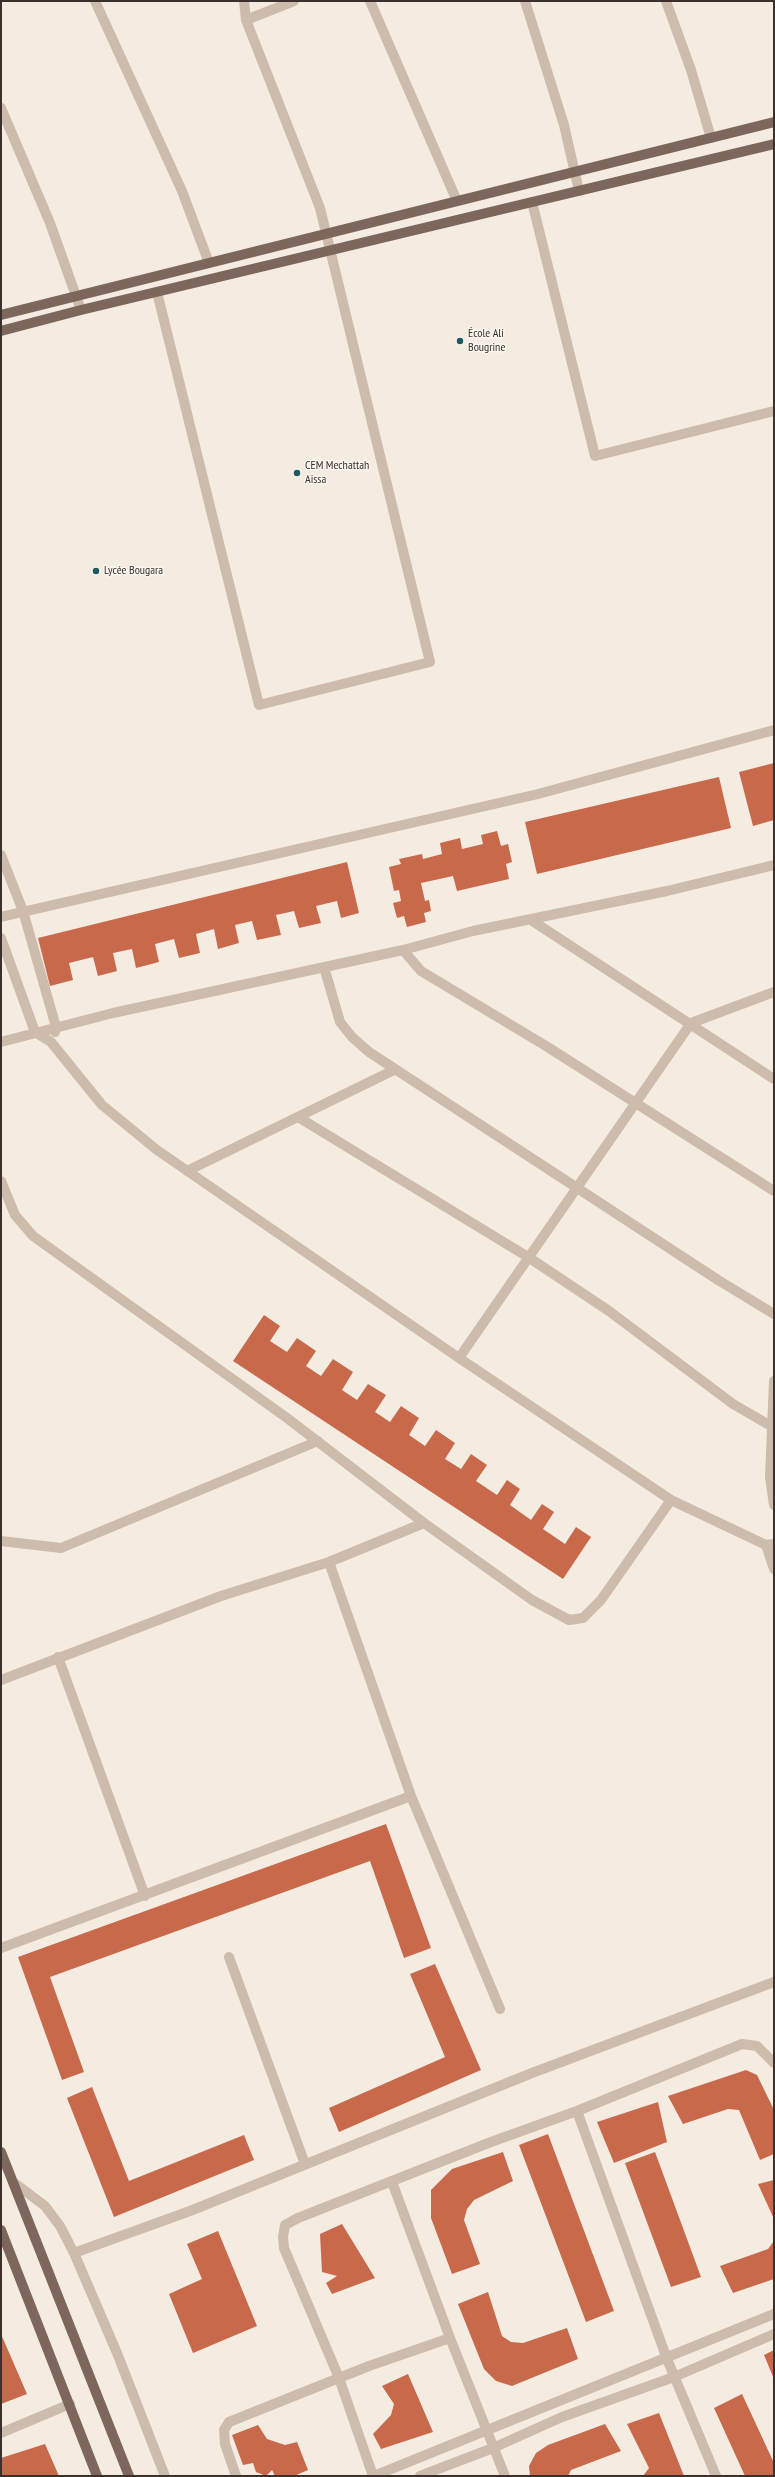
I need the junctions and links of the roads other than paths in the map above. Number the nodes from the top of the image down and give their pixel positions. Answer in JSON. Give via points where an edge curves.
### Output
{"nodes":[{"id":1,"x":95,"y":1,"type":"edge"},
{"id":2,"x":244,"y":1,"type":"edge"},
{"id":3,"x":294,"y":1,"type":"edge"},
{"id":4,"x":370,"y":1,"type":"edge"},
{"id":5,"x":525,"y":1,"type":"edge"},
{"id":6,"x":666,"y":1,"type":"edge"},
{"id":7,"x":246,"y":20,"type":"junction"},
{"id":8,"x":1,"y":108,"type":"edge"},
{"id":9,"x":774,"y":122,"type":"edge"},
{"id":10,"x":5,"y":124,"type":"edge"},
{"id":11,"x":711,"y":138,"type":"junction"},
{"id":12,"x":774,"y":144,"type":"edge"},
{"id":13,"x":576,"y":172,"type":"junction"},
{"id":14,"x":579,"y":191,"type":"junction"},
{"id":15,"x":457,"y":201,"type":"junction"},
{"id":16,"x":532,"y":202,"type":"junction"},
{"id":17,"x":325,"y":233,"type":"junction"},
{"id":18,"x":328,"y":251,"type":"junction"},
{"id":19,"x":209,"y":263,"type":"junction"},
{"id":20,"x":157,"y":292,"type":"junction"},
{"id":21,"x":78,"y":296,"type":"junction"},
{"id":22,"x":81,"y":310,"type":"junction"},
{"id":23,"x":1,"y":315,"type":"edge"},
{"id":24,"x":1,"y":332,"type":"edge"},
{"id":25,"x":774,"y":411,"type":"edge"},
{"id":26,"x":774,"y":730,"type":"edge"},
{"id":27,"x":1,"y":855,"type":"edge"},
{"id":28,"x":774,"y":865,"type":"edge"},
{"id":29,"x":24,"y":910,"type":"junction"},
{"id":30,"x":1,"y":918,"type":"edge"},
{"id":31,"x":531,"y":920,"type":"junction"},
{"id":32,"x":1,"y":938,"type":"edge"},
{"id":33,"x":403,"y":950,"type":"junction"},
{"id":34,"x":324,"y":967,"type":"junction"},
{"id":35,"x":774,"y":992,"type":"edge"},
{"id":36,"x":691,"y":1023,"type":"junction"},
{"id":37,"x":56,"y":1027,"type":"junction"},
{"id":38,"x":35,"y":1032,"type":"junction"},
{"id":39,"x":1,"y":1042,"type":"edge"},
{"id":40,"x":51,"y":1042,"type":"junction"},
{"id":41,"x":394,"y":1070,"type":"junction"},
{"id":42,"x":774,"y":1079,"type":"edge"},
{"id":43,"x":634,"y":1103,"type":"junction"},
{"id":44,"x":298,"y":1117,"type":"junction"},
{"id":45,"x":187,"y":1171,"type":"junction"},
{"id":46,"x":1,"y":1181,"type":"edge"},
{"id":47,"x":576,"y":1187,"type":"junction"},
{"id":48,"x":774,"y":1191,"type":"edge"},
{"id":49,"x":528,"y":1257,"type":"junction"},
{"id":50,"x":774,"y":1314,"type":"edge"},
{"id":51,"x":459,"y":1358,"type":"junction"},
{"id":52,"x":774,"y":1381,"type":"edge"},
{"id":53,"x":773,"y":1426,"type":"edge"},
{"id":54,"x":318,"y":1441,"type":"junction"},
{"id":55,"x":671,"y":1500,"type":"junction"},
{"id":56,"x":774,"y":1505,"type":"edge"},
{"id":57,"x":424,"y":1523,"type":"junction"},
{"id":58,"x":1,"y":1541,"type":"edge"},
{"id":59,"x":770,"y":1544,"type":"edge"},
{"id":60,"x":329,"y":1562,"type":"junction"},
{"id":61,"x":774,"y":1568,"type":"edge"},
{"id":62,"x":58,"y":1657,"type":"junction"},
{"id":63,"x":1,"y":1680,"type":"edge"},
{"id":64,"x":411,"y":1796,"type":"junction"},
{"id":65,"x":145,"y":1896,"type":"junction"},
{"id":66,"x":1,"y":1948,"type":"edge"},
{"id":67,"x":229,"y":1958,"type":"dead end"},
{"id":68,"x":774,"y":1982,"type":"edge"},
{"id":69,"x":500,"y":2009,"type":"dead end"},
{"id":70,"x":774,"y":2063,"type":"edge"},
{"id":71,"x":577,"y":2111,"type":"junction"},
{"id":72,"x":1,"y":2152,"type":"edge"},
{"id":73,"x":305,"y":2164,"type":"junction"},
{"id":74,"x":14,"y":2182,"type":"junction"},
{"id":75,"x":392,"y":2182,"type":"junction"},
{"id":76,"x":1,"y":2230,"type":"edge"},
{"id":77,"x":74,"y":2253,"type":"junction"},
{"id":78,"x":774,"y":2314,"type":"edge"},
{"id":79,"x":774,"y":2334,"type":"edge"},
{"id":80,"x":450,"y":2338,"type":"junction"},
{"id":81,"x":667,"y":2359,"type":"junction"},
{"id":82,"x":674,"y":2377,"type":"junction"},
{"id":83,"x":339,"y":2378,"type":"junction"},
{"id":84,"x":70,"y":2404,"type":"junction"},
{"id":85,"x":487,"y":2432,"type":"junction"},
{"id":86,"x":1,"y":2433,"type":"edge"},
{"id":87,"x":493,"y":2448,"type":"junction"},
{"id":88,"x":98,"y":2476,"type":"edge"},
{"id":89,"x":129,"y":2476,"type":"edge"},
{"id":90,"x":165,"y":2476,"type":"edge"},
{"id":91,"x":236,"y":2476,"type":"edge"},
{"id":92,"x":373,"y":2476,"type":"edge"},
{"id":93,"x":420,"y":2476,"type":"edge"},
{"id":94,"x":505,"y":2476,"type":"edge"},
{"id":95,"x":716,"y":2476,"type":"edge"}],
"edges":[{"from":1,"to":19,"type":"street","via":[[182,192]]},
{"from":2,"to":7,"type":"street"},
{"from":3,"to":7,"type":"street"},
{"from":4,"to":15,"type":"street"},
{"from":5,"to":13,"type":"street"},
{"from":6,"to":11,"type":"street","via":[[691,70]]},
{"from":7,"to":17,"type":"street","via":[[307,172],[320,208]]},
{"from":8,"to":10,"type":"street"},
{"from":9,"to":11,"type":"main road"},
{"from":10,"to":21,"type":"street"},
{"from":11,"to":13,"type":"main road"},
{"from":12,"to":14,"type":"main road"},
{"from":13,"to":14,"type":"street"},
{"from":13,"to":15,"type":"main road"},
{"from":14,"to":16,"type":"main road"},
{"from":15,"to":17,"type":"main road"},
{"from":16,"to":18,"type":"main road"},
{"from":16,"to":25,"type":"street","via":[[595,456]]},
{"from":17,"to":18,"type":"street"},
{"from":17,"to":19,"type":"main road"},
{"from":18,"to":20,"type":"main road"},
{"from":18,"to":20,"type":"street","via":[[430,662],[260,705]]},
{"from":19,"to":21,"type":"main road"},
{"from":20,"to":22,"type":"main road"},
{"from":21,"to":22,"type":"street"},
{"from":21,"to":23,"type":"main road"},
{"from":22,"to":24,"type":"main road"},
{"from":26,"to":29,"type":"street","via":[[538,794]]},
{"from":27,"to":29,"type":"street"},
{"from":28,"to":31,"type":"street"},
{"from":29,"to":30,"type":"street"},
{"from":29,"to":37,"type":"street"},
{"from":31,"to":33,"type":"street"},
{"from":31,"to":36,"type":"street"},
{"from":32,"to":38,"type":"street"},
{"from":33,"to":34,"type":"street"},
{"from":33,"to":43,"type":"street","via":[[421,971],[546,1046]]},
{"from":34,"to":37,"type":"street"},
{"from":34,"to":41,"type":"street","via":[[340,1022],[352,1037]]},
{"from":35,"to":36,"type":"street"},
{"from":36,"to":42,"type":"street"},
{"from":36,"to":43,"type":"street"},
{"from":37,"to":38,"type":"street"},
{"from":37,"to":40,"type":"street"},
{"from":38,"to":39,"type":"street"},
{"from":38,"to":40,"type":"street"},
{"from":40,"to":45,"type":"street","via":[[102,1105]]},
{"from":41,"to":44,"type":"street"},
{"from":41,"to":47,"type":"street"},
{"from":43,"to":47,"type":"street"},
{"from":43,"to":48,"type":"street"},
{"from":44,"to":45,"type":"street"},
{"from":44,"to":49,"type":"street"},
{"from":45,"to":51,"type":"street"},
{"from":46,"to":54,"type":"street","via":[[15,1215],[33,1236]]},
{"from":47,"to":49,"type":"street"},
{"from":47,"to":50,"type":"street"},
{"from":49,"to":51,"type":"street"},
{"from":49,"to":53,"type":"street","via":[[609,1311],[733,1404]]},
{"from":51,"to":55,"type":"street"},
{"from":52,"to":53,"type":"street"},
{"from":53,"to":56,"type":"street","via":[[770,1477]]},
{"from":54,"to":57,"type":"street"},
{"from":54,"to":58,"type":"street","via":[[61,1548]]},
{"from":55,"to":57,"type":"street","via":[[601,1600],[583,1618],[569,1620],[532,1600]]},
{"from":55,"to":59,"type":"street"},
{"from":57,"to":60,"type":"street"},
{"from":59,"to":61,"type":"street"},
{"from":60,"to":62,"type":"street","via":[[220,1596]]},
{"from":60,"to":64,"type":"street"},
{"from":62,"to":63,"type":"street"},
{"from":62,"to":65,"type":"street"},
{"from":64,"to":65,"type":"street"},
{"from":64,"to":69,"type":"street"},
{"from":65,"to":66,"type":"street"},
{"from":67,"to":73,"type":"street"},
{"from":68,"to":73,"type":"street","via":[[532,2073]]},
{"from":70,"to":71,"type":"street","via":[[757,2046],[742,2044]]},
{"from":71,"to":75,"type":"street"},
{"from":71,"to":81,"type":"street"},
{"from":72,"to":74,"type":"main road"},
{"from":73,"to":77,"type":"street","via":[[190,2211]]},
{"from":74,"to":77,"type":"street","via":[[45,2206],[60,2226]]},
{"from":74,"to":89,"type":"main road","via":[[53,2289]]},
{"from":75,"to":80,"type":"street"},
{"from":75,"to":83,"type":"street","via":[[285,2225],[284,2248]]},
{"from":76,"to":84,"type":"main road"},
{"from":77,"to":90,"type":"street","via":[[117,2353]]},
{"from":78,"to":81,"type":"street"},
{"from":79,"to":82,"type":"street"},
{"from":80,"to":83,"type":"street"},
{"from":80,"to":85,"type":"street"},
{"from":81,"to":82,"type":"street"},
{"from":81,"to":85,"type":"street"},
{"from":82,"to":87,"type":"street","via":[[562,2417]]},
{"from":82,"to":95,"type":"street"},
{"from":83,"to":91,"type":"street","via":[[229,2422],[224,2430],[225,2444]]},
{"from":83,"to":92,"type":"street"},
{"from":84,"to":86,"type":"street"},
{"from":84,"to":88,"type":"main road"},
{"from":85,"to":87,"type":"street"},
{"from":85,"to":92,"type":"street"},
{"from":87,"to":93,"type":"street"},
{"from":87,"to":94,"type":"street"}]}
